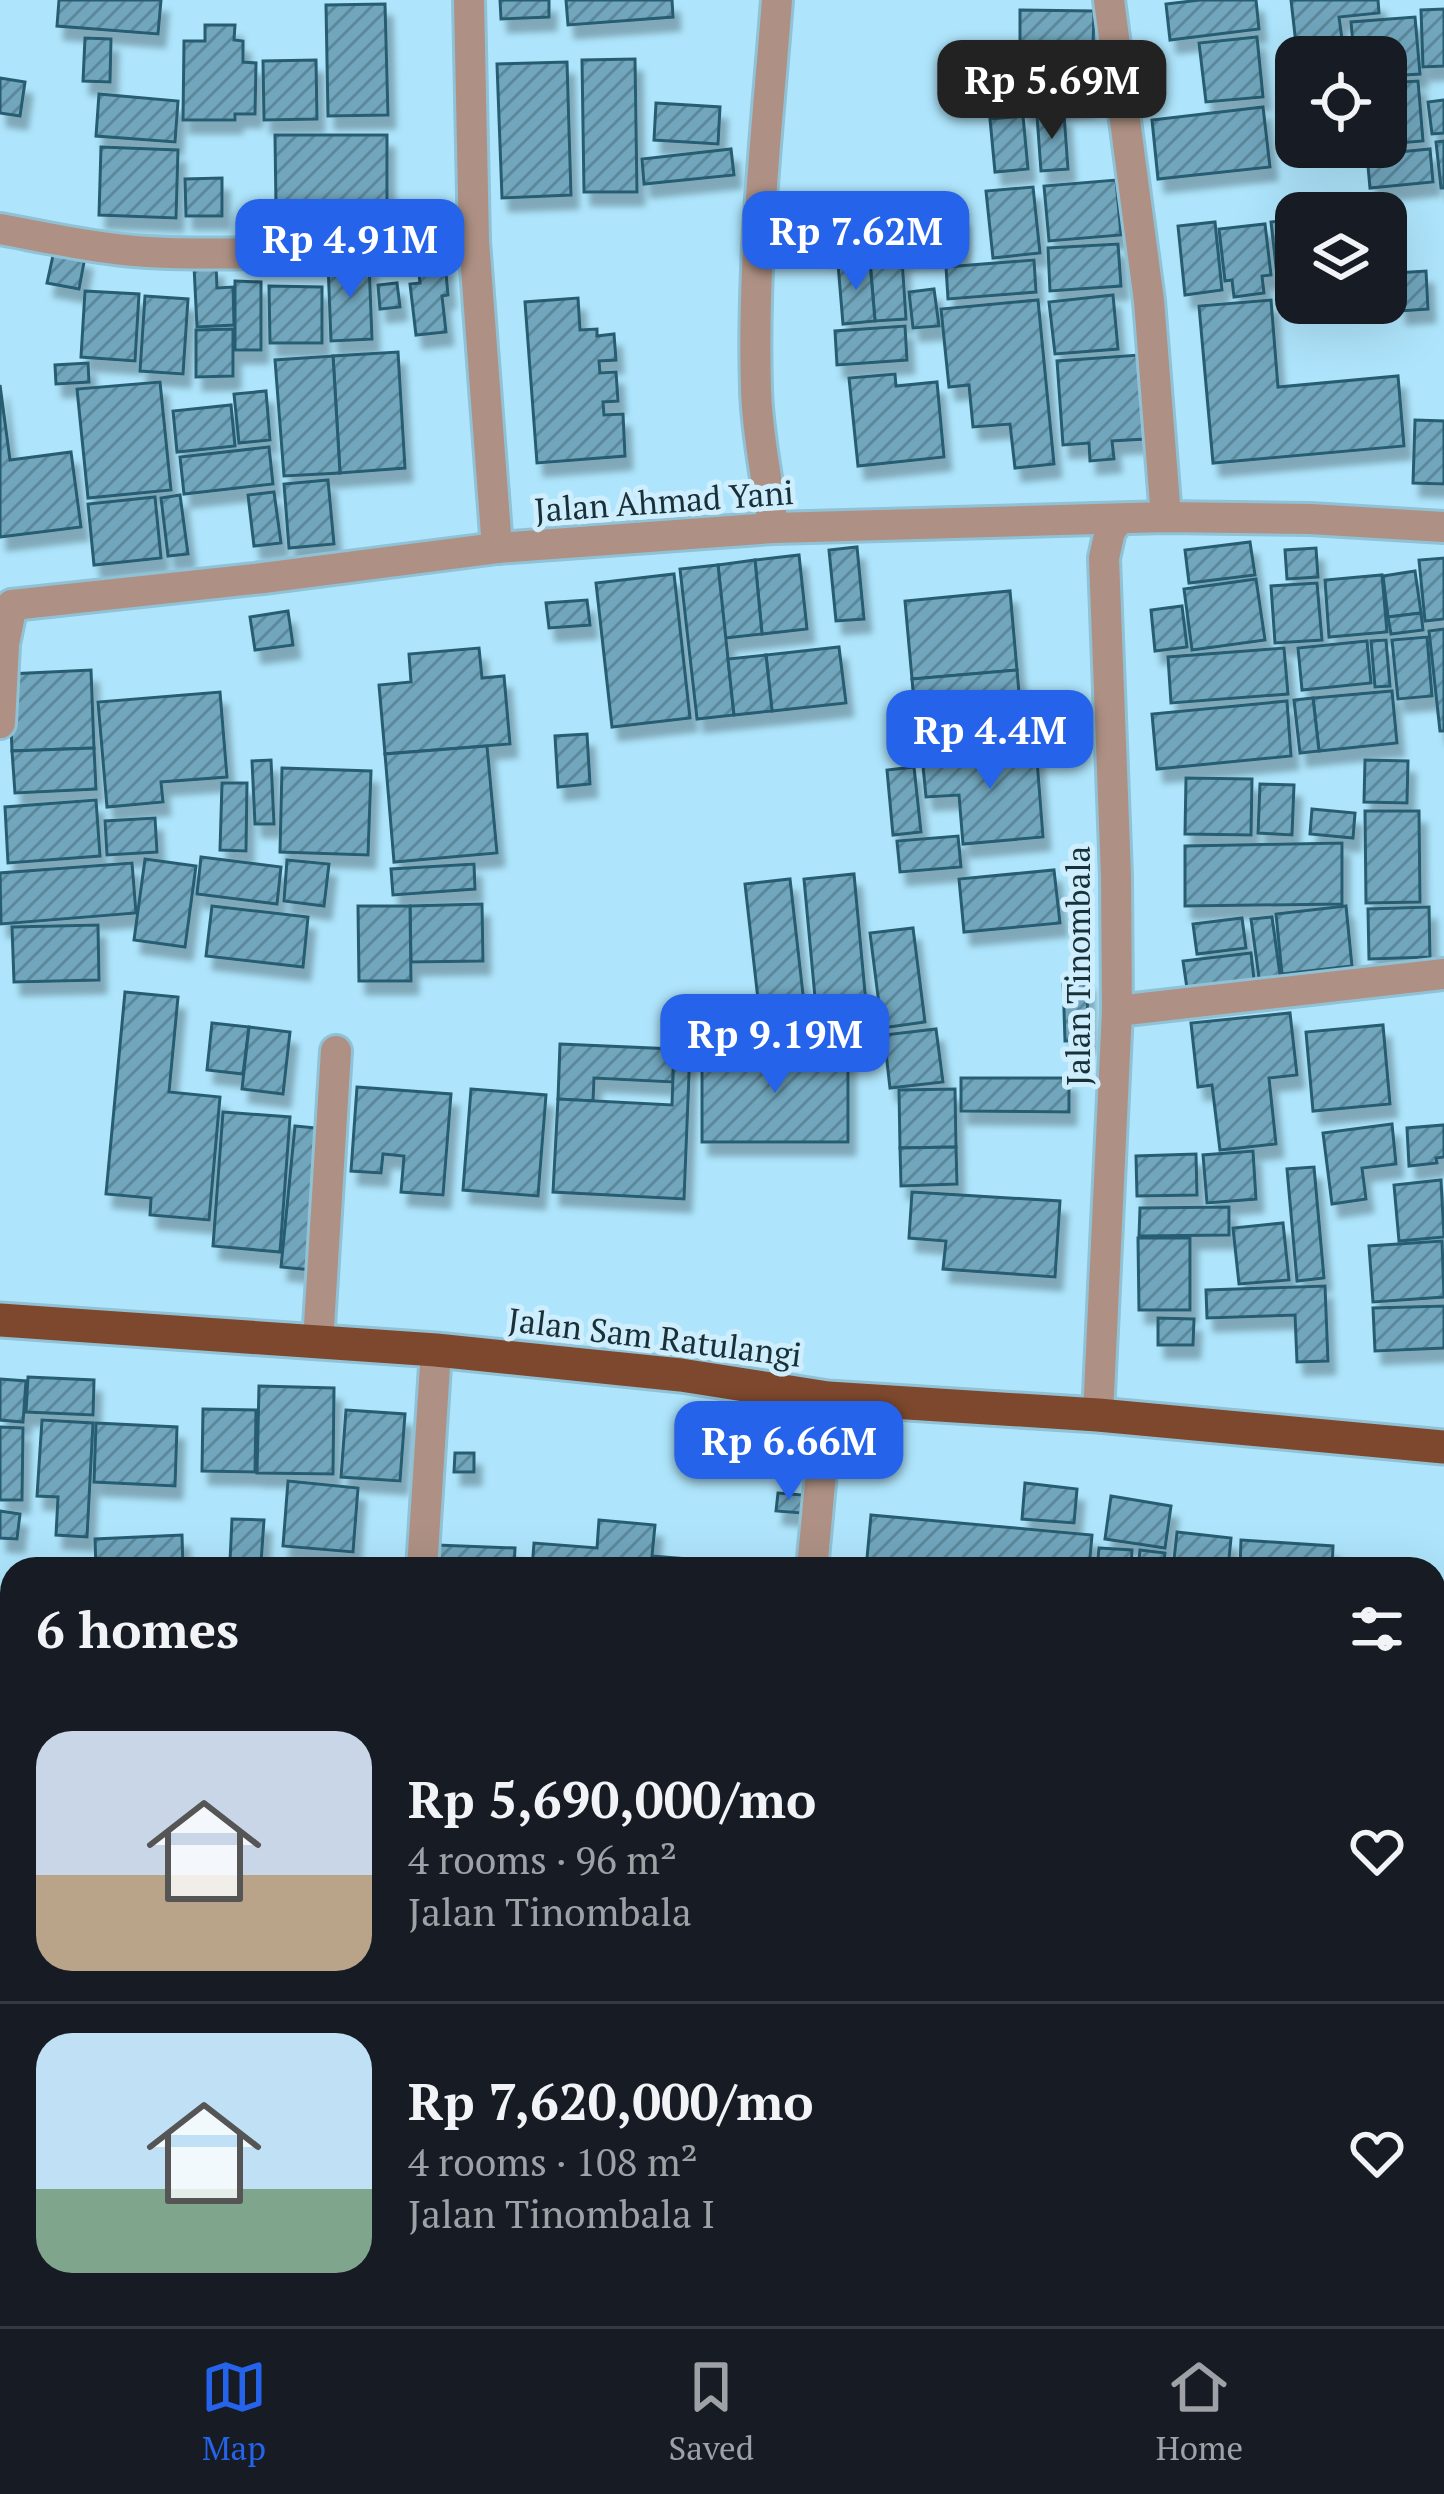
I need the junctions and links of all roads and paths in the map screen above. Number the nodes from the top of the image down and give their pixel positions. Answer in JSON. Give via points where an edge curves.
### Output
{"nodes":[{"id":1,"x":469,"y":0,"type":"edge"},
{"id":2,"x":777,"y":0,"type":"edge"},
{"id":3,"x":1109,"y":0,"type":"edge"},
{"id":4,"x":0,"y":229,"type":"edge"},
{"id":5,"x":474,"y":241,"type":"junction"},
{"id":6,"x":1166,"y":517,"type":"junction"},
{"id":7,"x":1119,"y":519,"type":"junction"},
{"id":8,"x":1444,"y":526,"type":"edge"},
{"id":9,"x":773,"y":528,"type":"junction"},
{"id":10,"x":497,"y":548,"type":"junction"},
{"id":11,"x":6,"y":600,"type":"edge"},
{"id":12,"x":0,"y":723,"type":"edge"},
{"id":13,"x":1444,"y":974,"type":"edge"},
{"id":14,"x":1117,"y":1011,"type":"junction"},
{"id":15,"x":336,"y":1052,"type":"dead end"},
{"id":16,"x":0,"y":1320,"type":"edge"},
{"id":17,"x":318,"y":1342,"type":"junction"},
{"id":18,"x":436,"y":1350,"type":"junction"},
{"id":19,"x":829,"y":1398,"type":"junction"},
{"id":20,"x":1098,"y":1415,"type":"junction"},
{"id":21,"x":1444,"y":1447,"type":"edge"},
{"id":22,"x":423,"y":1557,"type":"edge"},
{"id":23,"x":813,"y":1557,"type":"edge"}],
"edges":[{"from":1,"to":5,"type":"street"},
{"from":2,"to":9,"type":"street","via":[[755,386]]},
{"from":3,"to":6,"type":"street","via":[[1149,301]]},
{"from":4,"to":5,"type":"street","via":[[147,252]]},
{"from":5,"to":10,"type":"street"},
{"from":6,"to":7,"type":"street","name":"Jalan Ahmad Yani"},
{"from":6,"to":8,"type":"street","name":"Jalan Ahmad Yani"},
{"from":7,"to":9,"type":"street","name":"Jalan Ahmad Yani"},
{"from":7,"to":14,"type":"street","name":"Jalan Tinombala","via":[[1104,558]]},
{"from":9,"to":10,"type":"street","name":"Jalan Ahmad Yani"},
{"from":10,"to":11,"type":"street","name":"Jalan Ahmad Yani"},
{"from":11,"to":12,"type":"street","name":"Jalan Ahmad Yani"},
{"from":13,"to":14,"type":"street"},
{"from":14,"to":20,"type":"street","name":"Jalan Tinombala"},
{"from":15,"to":17,"type":"street"},
{"from":16,"to":17,"type":"highway","name":"Jalan Sam Ratulangi"},
{"from":17,"to":18,"type":"highway","name":"Jalan Sam Ratulangi"},
{"from":18,"to":19,"type":"highway","name":"Jalan Sam Ratulangi"},
{"from":18,"to":22,"type":"street"},
{"from":19,"to":20,"type":"highway","name":"Jalan Sam Ratulangi"},
{"from":19,"to":23,"type":"street"},
{"from":20,"to":21,"type":"highway","name":"Jalan Sam Ratulangi"}]}
